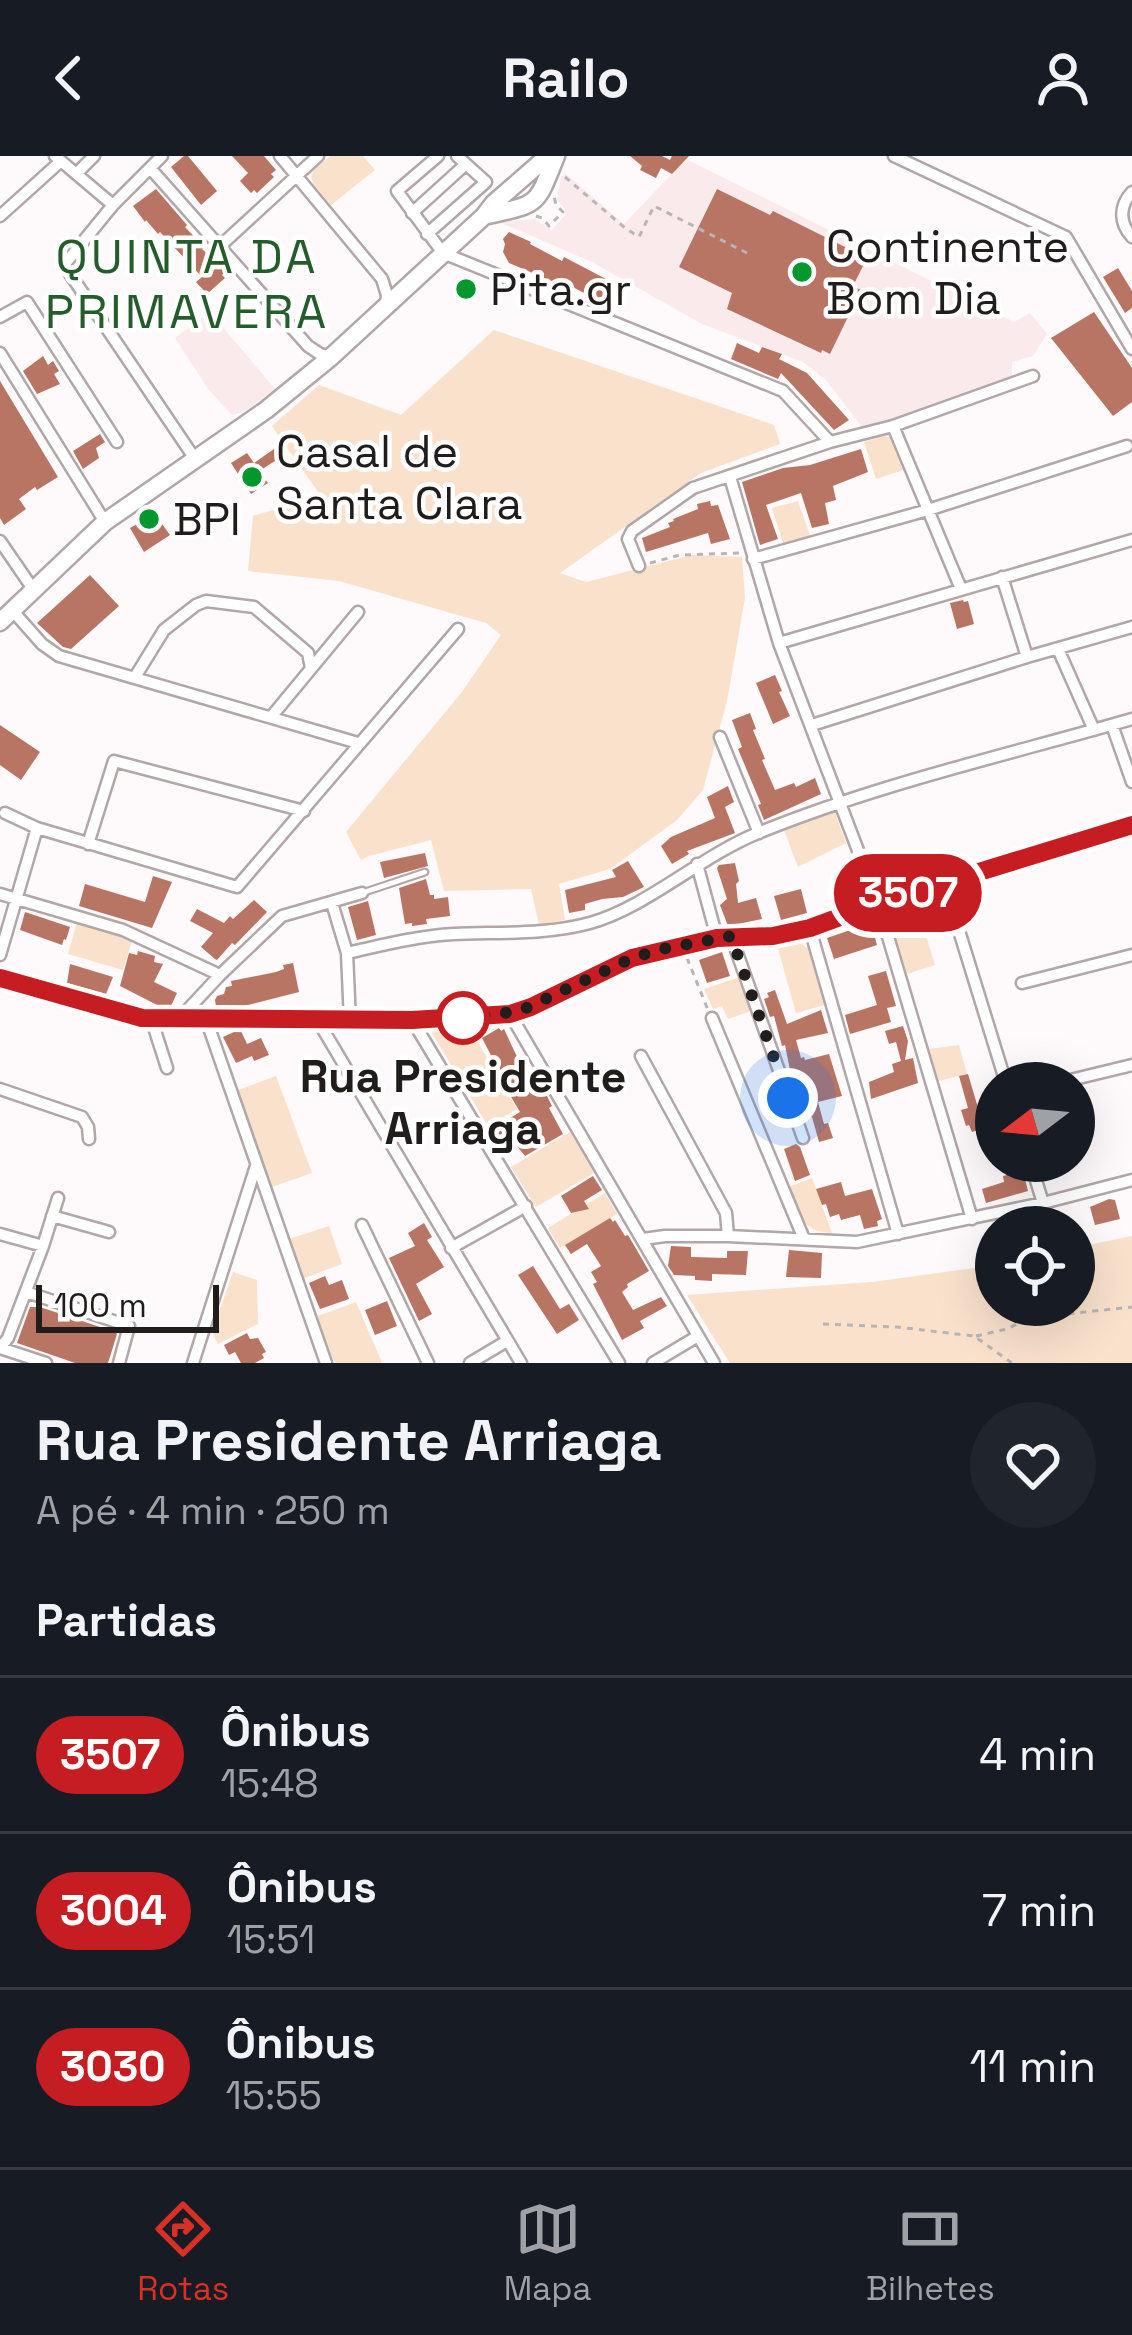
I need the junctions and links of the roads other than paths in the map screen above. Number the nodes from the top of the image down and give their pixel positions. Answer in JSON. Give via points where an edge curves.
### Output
{"nodes":[{"id":1,"x":94,"y":156,"type":"edge"},
{"id":2,"x":162,"y":156,"type":"edge"},
{"id":3,"x":280,"y":156,"type":"edge"},
{"id":4,"x":318,"y":156,"type":"edge"},
{"id":5,"x":438,"y":156,"type":"edge"},
{"id":6,"x":894,"y":156,"type":"edge"},
{"id":7,"x":58,"y":159,"type":"edge"},
{"id":8,"x":462,"y":160,"type":"edge"},
{"id":9,"x":555,"y":162,"type":"edge"},
{"id":10,"x":149,"y":168,"type":"junction"},
{"id":11,"x":76,"y":174,"type":"junction"},
{"id":12,"x":296,"y":175,"type":"junction"},
{"id":13,"x":528,"y":175,"type":"junction"},
{"id":14,"x":544,"y":185,"type":"junction"},
{"id":15,"x":513,"y":188,"type":"junction"},
{"id":16,"x":1132,"y":192,"type":"edge"},
{"id":17,"x":113,"y":205,"type":"junction"},
{"id":18,"x":522,"y":208,"type":"junction"},
{"id":19,"x":412,"y":213,"type":"junction"},
{"id":20,"x":484,"y":215,"type":"junction"},
{"id":21,"x":0,"y":216,"type":"edge"},
{"id":22,"x":428,"y":234,"type":"junction"},
{"id":23,"x":1132,"y":237,"type":"edge"},
{"id":24,"x":218,"y":248,"type":"junction"},
{"id":25,"x":443,"y":253,"type":"junction"},
{"id":26,"x":386,"y":305,"type":"junction"},
{"id":27,"x":0,"y":317,"type":"edge"},
{"id":28,"x":1132,"y":349,"type":"edge"},
{"id":29,"x":0,"y":352,"type":"edge"},
{"id":30,"x":331,"y":357,"type":"junction"},
{"id":31,"x":1033,"y":376,"type":"dead end"},
{"id":32,"x":893,"y":426,"type":"junction"},
{"id":33,"x":117,"y":442,"type":"dead end"},
{"id":34,"x":830,"y":442,"type":"junction"},
{"id":35,"x":1127,"y":446,"type":"dead end"},
{"id":36,"x":195,"y":459,"type":"junction"},
{"id":37,"x":730,"y":477,"type":"junction"},
{"id":38,"x":928,"y":510,"type":"junction"},
{"id":39,"x":106,"y":522,"type":"junction"},
{"id":40,"x":1132,"y":540,"type":"edge"},
{"id":41,"x":0,"y":541,"type":"edge"},
{"id":42,"x":753,"y":560,"type":"junction"},
{"id":43,"x":639,"y":566,"type":"road end"},
{"id":44,"x":1002,"y":577,"type":"junction"},
{"id":45,"x":33,"y":589,"type":"junction"},
{"id":46,"x":961,"y":589,"type":"junction"},
{"id":47,"x":358,"y":612,"type":"dead end"},
{"id":48,"x":6,"y":616,"type":"edge"},
{"id":49,"x":1132,"y":627,"type":"edge"},
{"id":50,"x":458,"y":629,"type":"dead end"},
{"id":51,"x":778,"y":643,"type":"junction"},
{"id":52,"x":1058,"y":649,"type":"junction"},
{"id":53,"x":1027,"y":657,"type":"junction"},
{"id":54,"x":311,"y":668,"type":"junction"},
{"id":55,"x":135,"y":677,"type":"junction"},
{"id":56,"x":271,"y":717,"type":"junction"},
{"id":57,"x":1132,"y":719,"type":"edge"},
{"id":58,"x":1112,"y":724,"type":"junction"},
{"id":59,"x":812,"y":725,"type":"junction"},
{"id":60,"x":1094,"y":730,"type":"junction"},
{"id":61,"x":720,"y":737,"type":"dead end"},
{"id":62,"x":358,"y":743,"type":"junction"},
{"id":63,"x":1132,"y":782,"type":"edge"},
{"id":64,"x":841,"y":802,"type":"junction"},
{"id":65,"x":304,"y":811,"type":"junction"},
{"id":66,"x":5,"y":813,"type":"dead end"},
{"id":67,"x":1132,"y":825,"type":"edge"},
{"id":68,"x":38,"y":828,"type":"junction"},
{"id":69,"x":759,"y":833,"type":"junction"},
{"id":70,"x":88,"y":844,"type":"junction"},
{"id":71,"x":698,"y":864,"type":"junction"},
{"id":72,"x":425,"y":872,"type":"dead end"},
{"id":73,"x":944,"y":882,"type":"junction"},
{"id":74,"x":362,"y":893,"type":"joint"},
{"id":75,"x":0,"y":894,"type":"edge"},
{"id":76,"x":15,"y":898,"type":"junction"},
{"id":77,"x":332,"y":903,"type":"junction"},
{"id":78,"x":878,"y":903,"type":"junction"},
{"id":79,"x":810,"y":928,"type":"junction"},
{"id":80,"x":724,"y":937,"type":"junction"},
{"id":81,"x":346,"y":952,"type":"junction"},
{"id":82,"x":0,"y":955,"type":"edge"},
{"id":83,"x":1132,"y":955,"type":"edge"},
{"id":84,"x":220,"y":975,"type":"junction"},
{"id":85,"x":0,"y":978,"type":"edge"},
{"id":86,"x":1022,"y":983,"type":"dead end"},
{"id":87,"x":510,"y":1014,"type":"junction"},
{"id":88,"x":151,"y":1018,"type":"junction"},
{"id":89,"x":712,"y":1018,"type":"road end"},
{"id":90,"x":206,"y":1019,"type":"junction"},
{"id":91,"x":178,"y":1020,"type":"junction"},
{"id":92,"x":412,"y":1020,"type":"junction"},
{"id":93,"x":318,"y":1021,"type":"junction"},
{"id":94,"x":350,"y":1021,"type":"junction"},
{"id":95,"x":641,"y":1056,"type":"dead end"},
{"id":96,"x":1000,"y":1062,"type":"edge"},
{"id":97,"x":1132,"y":1065,"type":"edge"},
{"id":98,"x":167,"y":1068,"type":"dead end"},
{"id":99,"x":1095,"y":1074,"type":"edge"},
{"id":100,"x":0,"y":1089,"type":"edge"},
{"id":101,"x":803,"y":1138,"type":"dead end"},
{"id":102,"x":89,"y":1139,"type":"dead end"},
{"id":103,"x":256,"y":1166,"type":"junction"},
{"id":104,"x":1132,"y":1180,"type":"edge"},
{"id":105,"x":1036,"y":1182,"type":"edge"},
{"id":106,"x":58,"y":1198,"type":"dead end"},
{"id":107,"x":1043,"y":1203,"type":"junction"},
{"id":108,"x":526,"y":1206,"type":"junction"},
{"id":109,"x":52,"y":1216,"type":"junction"},
{"id":110,"x":972,"y":1219,"type":"junction"},
{"id":111,"x":362,"y":1226,"type":"dead end"},
{"id":112,"x":109,"y":1232,"type":"dead end"},
{"id":113,"x":0,"y":1234,"type":"edge"},
{"id":114,"x":898,"y":1234,"type":"junction"},
{"id":115,"x":728,"y":1236,"type":"junction"},
{"id":116,"x":643,"y":1239,"type":"junction"},
{"id":117,"x":804,"y":1239,"type":"junction"},
{"id":118,"x":43,"y":1246,"type":"junction"},
{"id":119,"x":451,"y":1248,"type":"junction"},
{"id":120,"x":26,"y":1292,"type":"junction"},
{"id":121,"x":698,"y":1336,"type":"junction"},
{"id":122,"x":507,"y":1341,"type":"junction"},
{"id":123,"x":0,"y":1348,"type":"edge"},
{"id":124,"x":46,"y":1363,"type":"edge"},
{"id":125,"x":119,"y":1363,"type":"edge"},
{"id":126,"x":193,"y":1363,"type":"edge"},
{"id":127,"x":326,"y":1363,"type":"edge"},
{"id":128,"x":428,"y":1363,"type":"edge"},
{"id":129,"x":470,"y":1363,"type":"edge"},
{"id":130,"x":521,"y":1363,"type":"edge"},
{"id":131,"x":619,"y":1363,"type":"edge"},
{"id":132,"x":652,"y":1363,"type":"edge"},
{"id":133,"x":714,"y":1363,"type":"edge"}],
"edges":[{"from":1,"to":11,"type":"street"},
{"from":2,"to":10,"type":"street"},
{"from":3,"to":12,"type":"street"},
{"from":4,"to":12,"type":"street"},
{"from":5,"to":19,"type":"street","via":[[397,190]]},
{"from":6,"to":28,"type":"street","via":[[1066,237]]},
{"from":7,"to":11,"type":"street"},
{"from":7,"to":21,"type":"street"},
{"from":8,"to":19,"type":"street"},
{"from":8,"to":22,"type":"street","via":[[486,182]]},
{"from":9,"to":13,"type":"main road"},
{"from":9,"to":14,"type":"main road"},
{"from":10,"to":17,"type":"street"},
{"from":10,"to":24,"type":"street"},
{"from":11,"to":17,"type":"street"},
{"from":12,"to":24,"type":"street"},
{"from":12,"to":26,"type":"street","via":[[382,279]]},
{"from":13,"to":14,"type":"main road"},
{"from":13,"to":15,"type":"main road"},
{"from":14,"to":18,"type":"main road"},
{"from":15,"to":18,"type":"main road","via":[[509,199]]},
{"from":15,"to":20,"type":"main road"},
{"from":16,"to":23,"type":"street","via":[[1121,214]]},
{"from":17,"to":36,"type":"street","via":[[64,266]]},
{"from":18,"to":20,"type":"main road"},
{"from":19,"to":22,"type":"street"},
{"from":20,"to":25,"type":"main road"},
{"from":22,"to":25,"type":"street"},
{"from":24,"to":30,"type":"street","via":[[308,346]]},
{"from":25,"to":26,"type":"main road"},
{"from":25,"to":34,"type":"street","via":[[782,391]]},
{"from":26,"to":30,"type":"main road"},
{"from":27,"to":33,"type":"street","via":[[27,302]]},
{"from":29,"to":39,"type":"street"},
{"from":30,"to":36,"type":"main road"},
{"from":31,"to":32,"type":"street"},
{"from":32,"to":34,"type":"street"},
{"from":32,"to":38,"type":"street"},
{"from":34,"to":37,"type":"street"},
{"from":35,"to":38,"type":"street"},
{"from":36,"to":39,"type":"main road"},
{"from":37,"to":42,"type":"street"},
{"from":37,"to":43,"type":"street","via":[[693,488],[632,531]]},
{"from":38,"to":42,"type":"street"},
{"from":38,"to":46,"type":"street"},
{"from":39,"to":45,"type":"main road"},
{"from":40,"to":44,"type":"street"},
{"from":41,"to":45,"type":"street"},
{"from":42,"to":51,"type":"street"},
{"from":44,"to":46,"type":"street"},
{"from":44,"to":53,"type":"street"},
{"from":45,"to":48,"type":"main road"},
{"from":46,"to":51,"type":"street"},
{"from":47,"to":54,"type":"street"},
{"from":48,"to":55,"type":"street","via":[[59,656]]},
{"from":49,"to":52,"type":"street"},
{"from":50,"to":62,"type":"street"},
{"from":51,"to":59,"type":"street"},
{"from":52,"to":53,"type":"street"},
{"from":52,"to":60,"type":"street"},
{"from":53,"to":59,"type":"street"},
{"from":54,"to":55,"type":"street","via":[[308,653],[257,609],[206,602],[164,629]]},
{"from":54,"to":56,"type":"street"},
{"from":55,"to":56,"type":"street"},
{"from":56,"to":62,"type":"street"},
{"from":57,"to":58,"type":"street"},
{"from":58,"to":60,"type":"street"},
{"from":58,"to":63,"type":"street"},
{"from":59,"to":64,"type":"street"},
{"from":60,"to":64,"type":"street"},
{"from":61,"to":69,"type":"street"},
{"from":62,"to":65,"type":"street"},
{"from":64,"to":69,"type":"street"},
{"from":64,"to":78,"type":"street"},
{"from":65,"to":70,"type":"street","via":[[237,887]]},
{"from":65,"to":70,"type":"street","via":[[114,761]]},
{"from":66,"to":68,"type":"street"},
{"from":67,"to":73,"type":"street"},
{"from":68,"to":70,"type":"street"},
{"from":68,"to":76,"type":"street"},
{"from":69,"to":71,"type":"street"},
{"from":71,"to":80,"type":"street"},
{"from":71,"to":81,"type":"street","via":[[589,923],[411,938]]},
{"from":72,"to":74,"type":"lane"},
{"from":73,"to":78,"type":"street"},
{"from":73,"to":96,"type":"street"},
{"from":74,"to":77,"type":"street"},
{"from":75,"to":76,"type":"street"},
{"from":76,"to":82,"type":"street"},
{"from":76,"to":84,"type":"street","via":[[123,930]]},
{"from":77,"to":81,"type":"street"},
{"from":77,"to":84,"type":"street","via":[[282,916]]},
{"from":78,"to":79,"type":"street"},
{"from":78,"to":110,"type":"street"},
{"from":79,"to":80,"type":"street"},
{"from":79,"to":114,"type":"street"},
{"from":80,"to":87,"type":"street","via":[[632,958]]},
{"from":80,"to":101,"type":"street"},
{"from":81,"to":94,"type":"street"},
{"from":83,"to":86,"type":"street"},
{"from":84,"to":91,"type":"street"},
{"from":85,"to":88,"type":"street"},
{"from":87,"to":92,"type":"street"},
{"from":87,"to":116,"type":"street"},
{"from":88,"to":91,"type":"street"},
{"from":88,"to":98,"type":"street"},
{"from":89,"to":117,"type":"street"},
{"from":90,"to":91,"type":"street"},
{"from":90,"to":93,"type":"street"},
{"from":90,"to":103,"type":"street"},
{"from":92,"to":94,"type":"street"},
{"from":92,"to":108,"type":"street"},
{"from":93,"to":94,"type":"street"},
{"from":93,"to":119,"type":"street"},
{"from":95,"to":115,"type":"street","via":[[726,1213]]},
{"from":97,"to":99,"type":"street"},
{"from":100,"to":102,"type":"street","via":[[82,1117]]},
{"from":103,"to":126,"type":"street"},
{"from":103,"to":127,"type":"street"},
{"from":104,"to":107,"type":"street"},
{"from":105,"to":107,"type":"street"},
{"from":106,"to":109,"type":"street"},
{"from":107,"to":110,"type":"street"},
{"from":108,"to":119,"type":"street"},
{"from":108,"to":131,"type":"street"},
{"from":109,"to":112,"type":"street"},
{"from":109,"to":118,"type":"street"},
{"from":110,"to":114,"type":"street"},
{"from":111,"to":128,"type":"street"},
{"from":113,"to":118,"type":"street"},
{"from":114,"to":117,"type":"street"},
{"from":115,"to":116,"type":"street"},
{"from":115,"to":117,"type":"street"},
{"from":116,"to":121,"type":"street"},
{"from":118,"to":120,"type":"street"},
{"from":119,"to":122,"type":"street"},
{"from":120,"to":123,"type":"street"},
{"from":120,"to":125,"type":"street","via":[[129,1326]]},
{"from":121,"to":132,"type":"street"},
{"from":121,"to":133,"type":"street"},
{"from":122,"to":129,"type":"street"},
{"from":122,"to":130,"type":"street"},
{"from":123,"to":124,"type":"street"}]}
